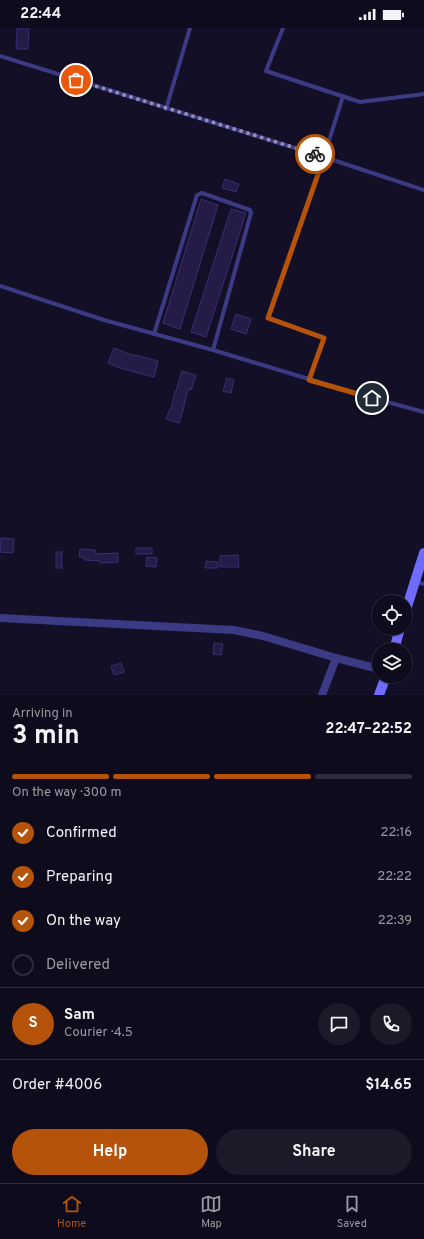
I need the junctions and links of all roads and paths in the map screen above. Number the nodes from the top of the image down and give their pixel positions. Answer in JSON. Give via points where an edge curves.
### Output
{"nodes":[{"id":1,"x":190,"y":28,"type":"edge"},
{"id":2,"x":283,"y":28,"type":"edge"},
{"id":3,"x":0,"y":58,"type":"edge"},
{"id":4,"x":424,"y":94,"type":"edge"},
{"id":5,"x":343,"y":96,"type":"junction"},
{"id":6,"x":166,"y":109,"type":"junction"},
{"id":7,"x":324,"y":157,"type":"junction"},
{"id":8,"x":424,"y":190,"type":"edge"},
{"id":9,"x":0,"y":286,"type":"edge"},
{"id":10,"x":154,"y":334,"type":"junction"},
{"id":11,"x":213,"y":350,"type":"junction"},
{"id":12,"x":309,"y":380,"type":"junction"},
{"id":13,"x":424,"y":412,"type":"edge"},
{"id":14,"x":424,"y":553,"type":"edge"},
{"id":15,"x":419,"y":583,"type":"edge"},
{"id":16,"x":412,"y":598,"type":"edge"},
{"id":17,"x":0,"y":618,"type":"edge"},
{"id":18,"x":336,"y":658,"type":"junction"},
{"id":19,"x":372,"y":667,"type":"edge"},
{"id":20,"x":384,"y":683,"type":"edge"},
{"id":21,"x":322,"y":695,"type":"edge"},
{"id":22,"x":380,"y":695,"type":"edge"}],
"edges":[{"from":1,"to":6,"type":"lane"},
{"from":2,"to":5,"type":"lane","via":[[266,71]]},
{"from":3,"to":6,"type":"lane"},
{"from":4,"to":5,"type":"lane","via":[[360,102]]},
{"from":5,"to":7,"type":"lane"},
{"from":6,"to":7,"type":"lane"},
{"from":7,"to":8,"type":"lane"},
{"from":7,"to":12,"type":"lane","via":[[268,318],[324,338]]},
{"from":9,"to":10,"type":"lane"},
{"from":10,"to":11,"type":"lane"},
{"from":10,"to":11,"type":"lane","via":[[197,195],[202,194],[250,210],[252,213]]},
{"from":11,"to":12,"type":"lane"},
{"from":12,"to":13,"type":"lane"},
{"from":14,"to":15,"type":"street"},
{"from":15,"to":16,"type":"street"},
{"from":17,"to":18,"type":"street","via":[[234,630]]},
{"from":18,"to":19,"type":"street"},
{"from":18,"to":21,"type":"street"},
{"from":20,"to":22,"type":"street"}]}
